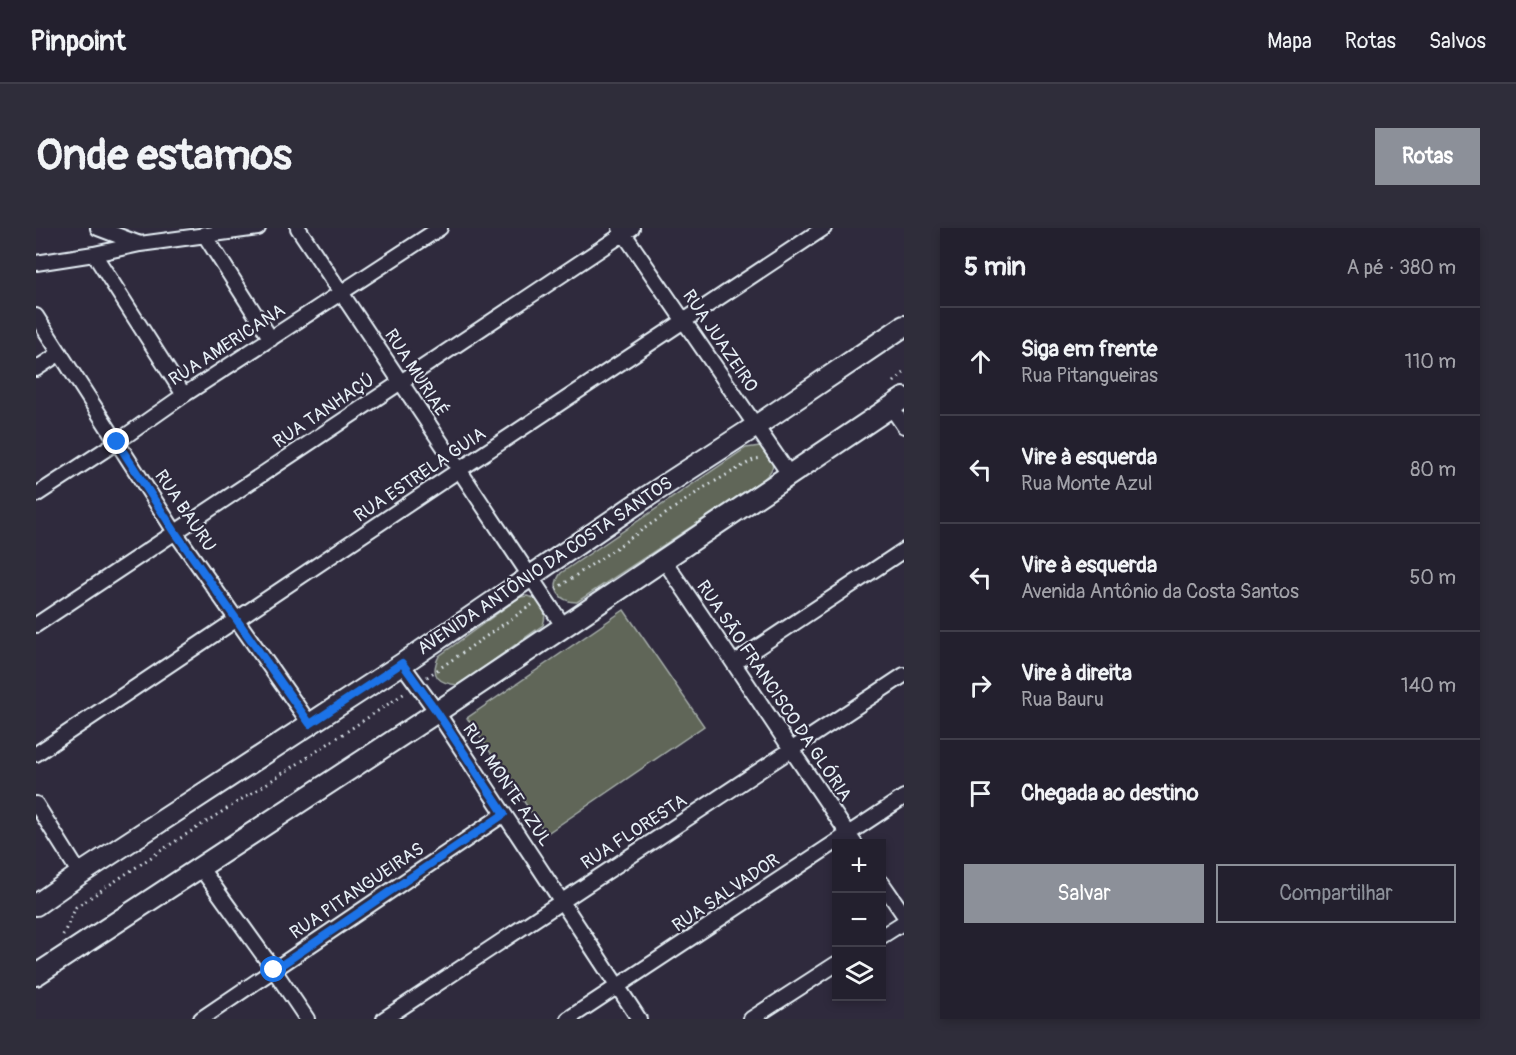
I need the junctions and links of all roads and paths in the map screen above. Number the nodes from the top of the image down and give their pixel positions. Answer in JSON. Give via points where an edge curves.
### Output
{"nodes":[{"id":1,"x":98,"y":228,"type":"edge"},
{"id":2,"x":258,"y":228,"type":"edge"},
{"id":3,"x":298,"y":228,"type":"edge"},
{"id":4,"x":440,"y":228,"type":"edge"},
{"id":5,"x":824,"y":228,"type":"edge"},
{"id":6,"x":236,"y":229,"type":"edge"},
{"id":7,"x":625,"y":230,"type":"edge"},
{"id":8,"x":204,"y":234,"type":"junction"},
{"id":9,"x":140,"y":244,"type":"junction"},
{"id":10,"x":94,"y":254,"type":"junction"},
{"id":11,"x":36,"y":263,"type":"edge"},
{"id":12,"x":341,"y":292,"type":"junction"},
{"id":13,"x":36,"y":315,"type":"edge"},
{"id":14,"x":684,"y":320,"type":"junction"},
{"id":15,"x":904,"y":326,"type":"edge"},
{"id":16,"x":271,"y":339,"type":"junction"},
{"id":17,"x":60,"y":353,"type":"junction"},
{"id":18,"x":36,"y":369,"type":"edge"},
{"id":19,"x":904,"y":373,"type":"edge"},
{"id":20,"x":400,"y":382,"type":"junction"},
{"id":21,"x":184,"y":395,"type":"junction"},
{"id":22,"x":895,"y":396,"type":"edge"},
{"id":23,"x":756,"y":426,"type":"junction"},
{"id":24,"x":904,"y":426,"type":"edge"},
{"id":25,"x":117,"y":442,"type":"junction"},
{"id":26,"x":766,"y":457,"type":"dead end"},
{"id":27,"x":459,"y":470,"type":"junction"},
{"id":28,"x":789,"y":474,"type":"junction"},
{"id":29,"x":36,"y":495,"type":"edge"},
{"id":30,"x":175,"y":532,"type":"junction"},
{"id":31,"x":904,"y":550,"type":"edge"},
{"id":32,"x":663,"y":559,"type":"junction"},
{"id":33,"x":530,"y":577,"type":"junction"},
{"id":34,"x":549,"y":593,"type":"dead end"},
{"id":35,"x":539,"y":600,"type":"dead end"},
{"id":36,"x":237,"y":619,"type":"junction"},
{"id":37,"x":36,"y":624,"type":"edge"},
{"id":38,"x":564,"y":627,"type":"junction"},
{"id":39,"x":402,"y":663,"type":"junction"},
{"id":40,"x":734,"y":663,"type":"junction"},
{"id":41,"x":904,"y":675,"type":"edge"},
{"id":42,"x":424,"y":679,"type":"dead end"},
{"id":43,"x":405,"y":693,"type":"dead end"},
{"id":44,"x":437,"y":712,"type":"junction"},
{"id":45,"x":310,"y":724,"type":"junction"},
{"id":46,"x":790,"y":750,"type":"junction"},
{"id":47,"x":36,"y":754,"type":"edge"},
{"id":48,"x":904,"y":797,"type":"edge"},
{"id":49,"x":36,"y":804,"type":"edge"},
{"id":50,"x":504,"y":814,"type":"junction"},
{"id":51,"x":851,"y":839,"type":"edge"},
{"id":52,"x":832,"y":851,"type":"edge"},
{"id":53,"x":200,"y":867,"type":"junction"},
{"id":54,"x":81,"y":874,"type":"junction"},
{"id":55,"x":886,"y":889,"type":"edge"},
{"id":56,"x":562,"y":900,"type":"junction"},
{"id":57,"x":36,"y":905,"type":"edge"},
{"id":58,"x":904,"y":915,"type":"edge"},
{"id":59,"x":904,"y":922,"type":"edge"},
{"id":60,"x":886,"y":933,"type":"edge"},
{"id":61,"x":59,"y":940,"type":"dead end"},
{"id":62,"x":832,"y":967,"type":"edge"},
{"id":63,"x":274,"y":970,"type":"junction"},
{"id":64,"x":36,"y":975,"type":"edge"},
{"id":65,"x":618,"y":987,"type":"junction"},
{"id":66,"x":201,"y":1019,"type":"edge"},
{"id":67,"x":307,"y":1019,"type":"edge"},
{"id":68,"x":384,"y":1019,"type":"edge"},
{"id":69,"x":568,"y":1019,"type":"edge"},
{"id":70,"x":639,"y":1019,"type":"edge"},
{"id":71,"x":751,"y":1019,"type":"edge"}],
"edges":[{"from":1,"to":9,"type":"street"},
{"from":2,"to":6,"type":"street"},
{"from":3,"to":12,"type":"street","name":"RUA MURIAÉ"},
{"from":4,"to":12,"type":"street","name":"RUA AMERICANA"},
{"from":5,"to":14,"type":"street","name":"RUA ESTRELA GUIA"},
{"from":6,"to":8,"type":"street"},
{"from":7,"to":14,"type":"street","name":"RUA JUAZEIRO"},
{"from":7,"to":20,"type":"street","name":"RUA TANHAÇÚ"},
{"from":8,"to":9,"type":"street"},
{"from":8,"to":16,"type":"street"},
{"from":9,"to":10,"type":"street"},
{"from":10,"to":11,"type":"street"},
{"from":10,"to":21,"type":"street"},
{"from":12,"to":16,"type":"street","name":"RUA AMERICANA"},
{"from":12,"to":20,"type":"street","name":"RUA MURIAÉ"},
{"from":13,"to":17,"type":"street","name":"RUA BAURU"},
{"from":14,"to":23,"type":"street","name":"RUA JUAZEIRO"},
{"from":14,"to":27,"type":"street","name":"RUA ESTRELA GUIA"},
{"from":15,"to":23,"type":"street","name":"AVENIDA ANTÔNIO DA COSTA SANTOS"},
{"from":16,"to":21,"type":"street","name":"RUA AMERICANA"},
{"from":17,"to":18,"type":"street"},
{"from":17,"to":25,"type":"street","name":"RUA BAURU"},
{"from":19,"to":22,"type":"path"},
{"from":20,"to":27,"type":"street","name":"RUA MURIAÉ"},
{"from":20,"to":30,"type":"street","name":"RUA TANHAÇÚ"},
{"from":21,"to":25,"type":"street","name":"RUA AMERICANA"},
{"from":22,"to":24,"type":"street"},
{"from":22,"to":28,"type":"street"},
{"from":23,"to":28,"type":"street","name":"RUA JUAZEIRO"},
{"from":23,"to":33,"type":"street","name":"AVENIDA ANTÔNIO DA COSTA SANTOS"},
{"from":25,"to":29,"type":"street","name":"RUA AMERICANA"},
{"from":25,"to":30,"type":"street","name":"RUA BAURU"},
{"from":26,"to":34,"type":"path","via":[[755,459],[705,487]]},
{"from":27,"to":33,"type":"street","name":"RUA MURIAÉ"},
{"from":27,"to":36,"type":"street","name":"RUA ESTRELA GUIA"},
{"from":28,"to":32,"type":"street"},
{"from":30,"to":36,"type":"street","name":"RUA BAURU"},
{"from":30,"to":37,"type":"street","name":"RUA TANHAÇÚ"},
{"from":31,"to":40,"type":"street"},
{"from":32,"to":38,"type":"street"},
{"from":32,"to":40,"type":"street","name":"RUA SÃO FRANCISCO DA GLÓRIA"},
{"from":33,"to":38,"type":"street","name":"RUA MURIAÉ"},
{"from":33,"to":39,"type":"street","name":"AVENIDA ANTÔNIO DA COSTA SANTOS"},
{"from":35,"to":42,"type":"path"},
{"from":36,"to":45,"type":"street","name":"RUA BAURU"},
{"from":36,"to":47,"type":"street","name":"RUA ESTRELA GUIA"},
{"from":38,"to":44,"type":"street"},
{"from":39,"to":44,"type":"street","name":"RUA MONTE AZUL"},
{"from":39,"to":45,"type":"street","name":"AVENIDA ANTÔNIO DA COSTA SANTOS"},
{"from":40,"to":46,"type":"street","name":"RUA SÃO FRANCISCO DA GLÓRIA"},
{"from":41,"to":46,"type":"street","name":"RUA FLORESTA"},
{"from":43,"to":61,"type":"path","via":[[76,907]]},
{"from":44,"to":50,"type":"street","name":"RUA MONTE AZUL"},
{"from":44,"to":53,"type":"street"},
{"from":45,"to":54,"type":"street","name":"AVENIDA ANTÔNIO DA COSTA SANTOS"},
{"from":46,"to":51,"type":"street","name":"RUA SÃO FRANCISCO DA GLÓRIA"},
{"from":46,"to":56,"type":"street","name":"RUA FLORESTA"},
{"from":48,"to":51,"type":"street","name":"RUA SALVADOR"},
{"from":49,"to":54,"type":"street"},
{"from":50,"to":56,"type":"street","name":"RUA MONTE AZUL"},
{"from":50,"to":63,"type":"street","name":"RUA PITANGUEIRAS"},
{"from":52,"to":65,"type":"street","name":"RUA SALVADOR"},
{"from":53,"to":63,"type":"street"},
{"from":53,"to":64,"type":"street"},
{"from":54,"to":57,"type":"street","name":"AVENIDA ANTÔNIO DA COSTA SANTOS"},
{"from":55,"to":58,"type":"street"},
{"from":56,"to":65,"type":"street","name":"RUA MONTE AZUL"},
{"from":56,"to":68,"type":"street","name":"RUA FLORESTA"},
{"from":59,"to":60,"type":"street"},
{"from":62,"to":71,"type":"street"},
{"from":63,"to":66,"type":"street","name":"RUA PITANGUEIRAS"},
{"from":63,"to":67,"type":"street"},
{"from":65,"to":69,"type":"street","name":"RUA SALVADOR"},
{"from":65,"to":70,"type":"street","name":"RUA MONTE AZUL"}]}
